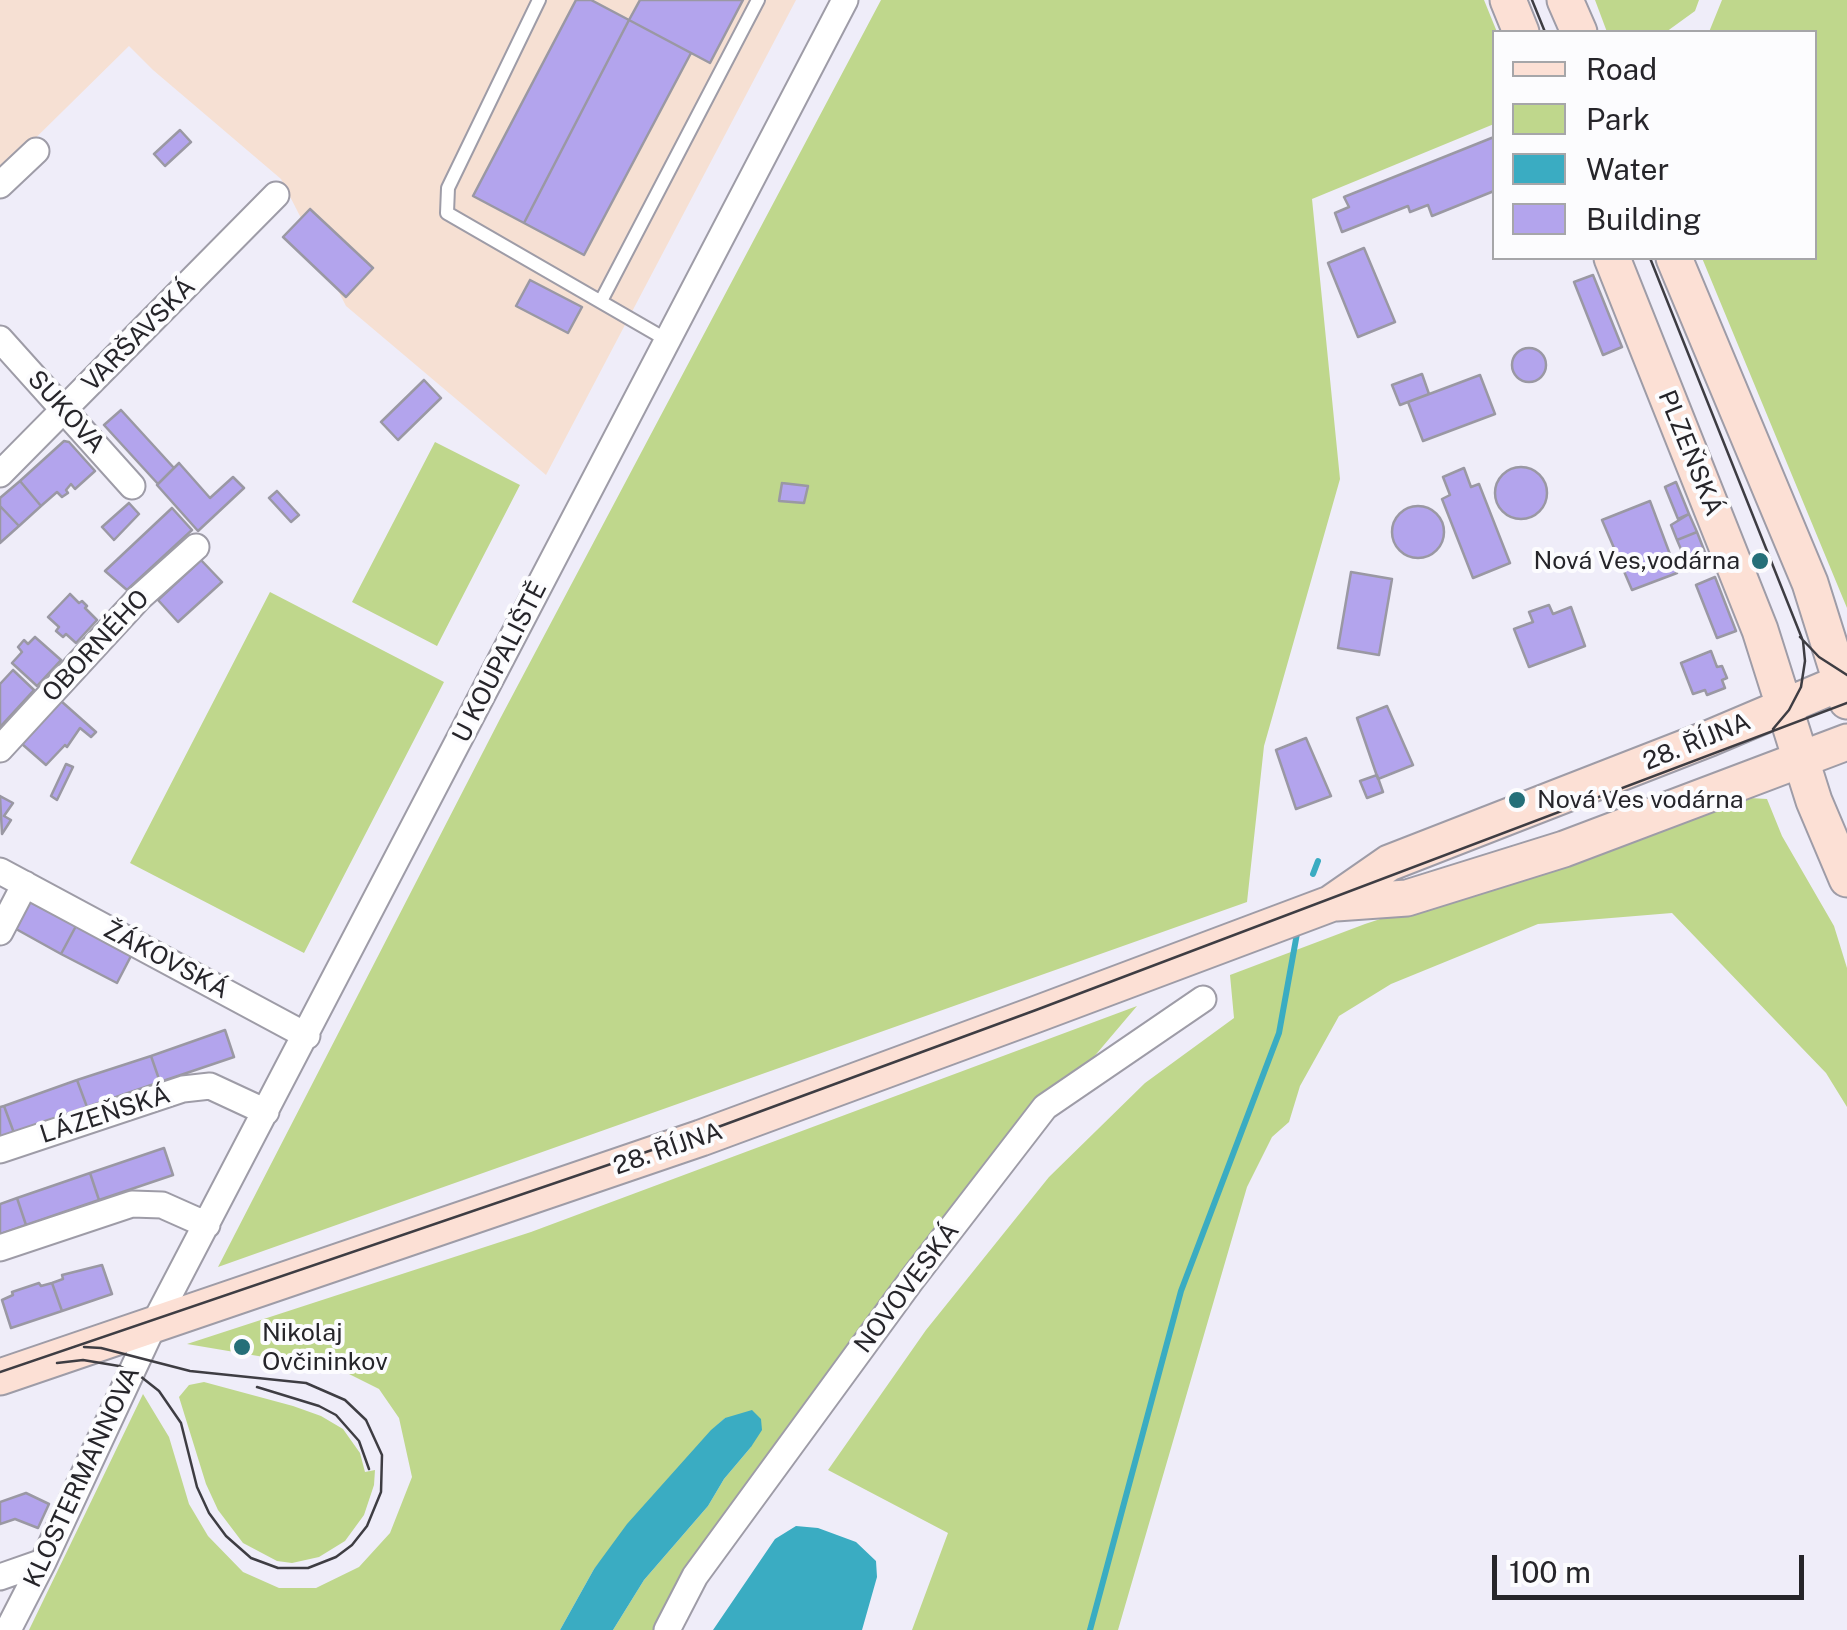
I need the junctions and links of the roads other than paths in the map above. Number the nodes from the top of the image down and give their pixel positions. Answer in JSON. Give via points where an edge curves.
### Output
{"nodes":[{"id":1,"x":539,"y":0,"type":"edge"},
{"id":2,"x":758,"y":0,"type":"edge"},
{"id":3,"x":845,"y":0,"type":"edge"},
{"id":4,"x":1508,"y":0,"type":"edge"},
{"id":5,"x":1565,"y":0,"type":"edge"},
{"id":6,"x":1520,"y":30,"type":"edge"},
{"id":7,"x":1578,"y":30,"type":"edge"},
{"id":8,"x":36,"y":151,"type":"dead end"},
{"id":9,"x":0,"y":186,"type":"edge"},
{"id":10,"x":276,"y":195,"type":"dead end"},
{"id":11,"x":1613,"y":260,"type":"edge"},
{"id":12,"x":1675,"y":260,"type":"edge"},
{"id":13,"x":601,"y":302,"type":"junction"},
{"id":14,"x":0,"y":339,"type":"edge"},
{"id":15,"x":667,"y":340,"type":"junction"},
{"id":16,"x":64,"y":411,"type":"junction"},
{"id":17,"x":0,"y":474,"type":"edge"},
{"id":18,"x":132,"y":486,"type":"dead end"},
{"id":19,"x":196,"y":547,"type":"dead end"},
{"id":20,"x":1845,"y":688,"type":"edge"},
{"id":21,"x":1784,"y":706,"type":"junction"},
{"id":22,"x":1847,"y":742,"type":"edge"},
{"id":23,"x":0,"y":748,"type":"edge"},
{"id":24,"x":1802,"y":760,"type":"junction"},
{"id":25,"x":0,"y":871,"type":"edge"},
{"id":26,"x":1847,"y":879,"type":"edge"},
{"id":27,"x":25,"y":884,"type":"junction"},
{"id":28,"x":1330,"y":904,"type":"junction"},
{"id":29,"x":0,"y":932,"type":"edge"},
{"id":30,"x":1203,"y":999,"type":"dead end"},
{"id":31,"x":307,"y":1036,"type":"junction"},
{"id":32,"x":266,"y":1112,"type":"junction"},
{"id":33,"x":0,"y":1150,"type":"edge"},
{"id":34,"x":207,"y":1225,"type":"junction"},
{"id":35,"x":0,"y":1248,"type":"edge"},
{"id":36,"x":154,"y":1324,"type":"junction"},
{"id":37,"x":0,"y":1377,"type":"edge"},
{"id":38,"x":44,"y":1562,"type":"junction"},
{"id":39,"x":0,"y":1577,"type":"edge"},
{"id":40,"x":8,"y":1630,"type":"edge"},
{"id":41,"x":667,"y":1630,"type":"edge"}],
"edges":[{"from":1,"to":13,"type":"lane","via":[[448,188],[447,213]]},
{"from":2,"to":13,"type":"lane"},
{"from":3,"to":15,"type":"street","name":"U KOUPALIŠTĚ"},
{"from":4,"to":6,"type":"main road"},
{"from":5,"to":7,"type":"main road"},
{"from":8,"to":9,"type":"street"},
{"from":10,"to":16,"type":"street","name":"VARŠAVSKÁ"},
{"from":11,"to":21,"type":"main road","name":"PLZEŇSKÁ"},
{"from":12,"to":20,"type":"main road","via":[[1810,583]]},
{"from":13,"to":15,"type":"lane"},
{"from":14,"to":16,"type":"street","name":"SUKOVA"},
{"from":15,"to":31,"type":"street","name":"U KOUPALIŠTĚ"},
{"from":16,"to":17,"type":"street","name":"VARŠAVSKÁ"},
{"from":16,"to":18,"type":"street","name":"SUKOVA"},
{"from":19,"to":23,"type":"street","name":"OBORNÉHO","via":[[139,598]]},
{"from":20,"to":21,"type":"main road","name":"28. ŘÍJNA"},
{"from":21,"to":24,"type":"main road","name":"PLZEŇSKÁ"},
{"from":21,"to":28,"type":"main road","name":"28. ŘÍJNA","via":[[1388,864]]},
{"from":22,"to":24,"type":"main road","name":"28. ŘÍJNA"},
{"from":24,"to":26,"type":"main road","name":"PLZEŇSKÁ"},
{"from":24,"to":28,"type":"main road","name":"28. ŘÍJNA","via":[[1575,845],[1406,898]]},
{"from":25,"to":27,"type":"street","name":"ŽÁKOVSKÁ"},
{"from":27,"to":29,"type":"street"},
{"from":27,"to":31,"type":"street","name":"ŽÁKOVSKÁ"},
{"from":28,"to":36,"type":"main road","name":"28. ŘÍJNA","via":[[736,1125]]},
{"from":30,"to":41,"type":"street","name":"NOVOVESKÁ","via":[[1045,1107],[695,1576]]},
{"from":31,"to":32,"type":"street","name":"U KOUPALIŠTĚ"},
{"from":32,"to":33,"type":"street","name":"LÁZEŇSKÁ","via":[[210,1086],[183,1088]]},
{"from":32,"to":34,"type":"street","name":"U KOUPALIŠTĚ"},
{"from":34,"to":35,"type":"street","via":[[162,1206],[132,1204]]},
{"from":34,"to":36,"type":"street","name":"U KOUPALIŠTĚ"},
{"from":36,"to":37,"type":"main road","name":"28. ŘÍJNA"},
{"from":36,"to":38,"type":"street","name":"KLOSTERMANNOVA"},
{"from":38,"to":39,"type":"street"},
{"from":38,"to":40,"type":"street","name":"KLOSTERMANNOVA"}]}
